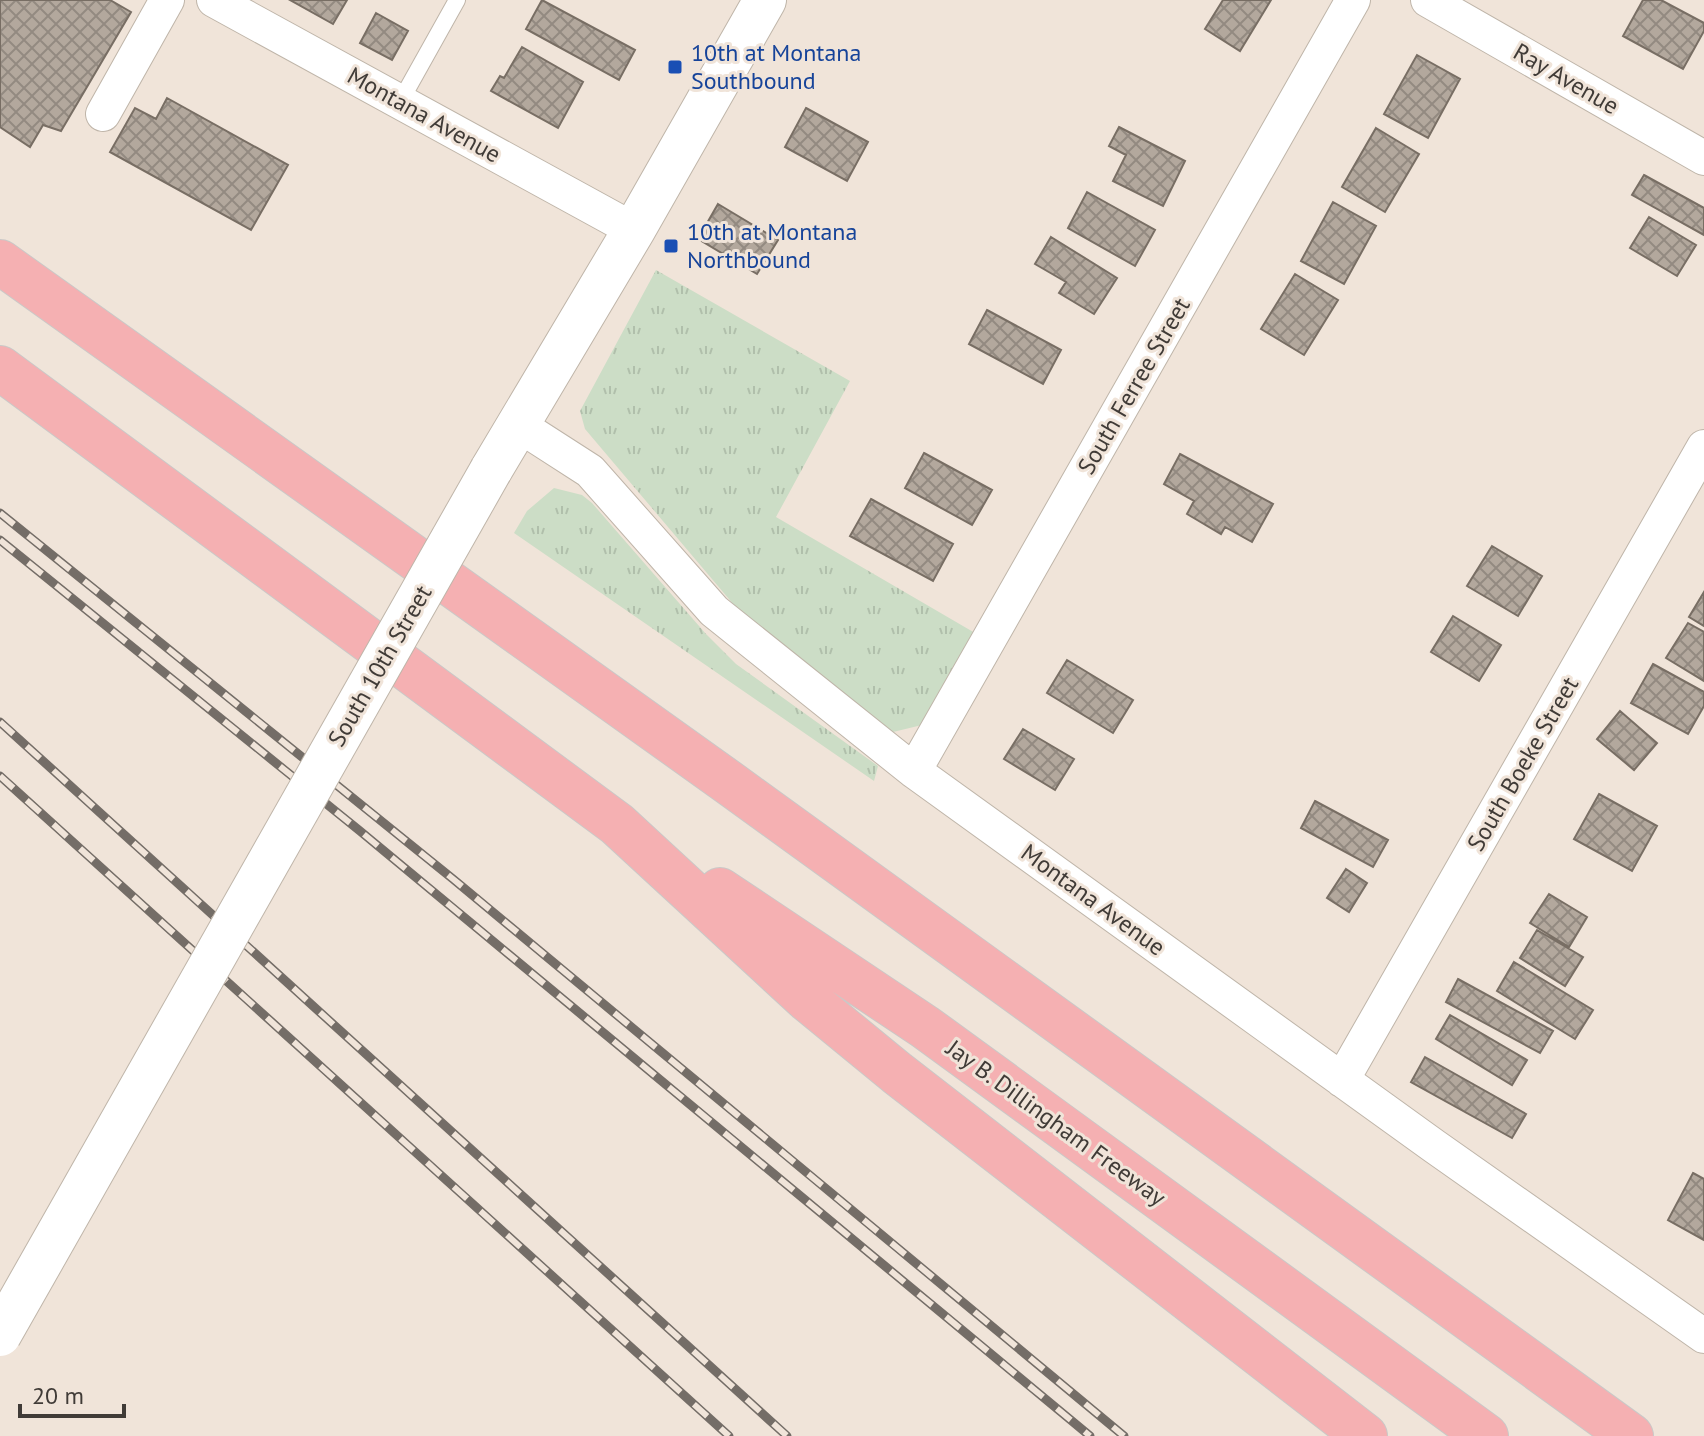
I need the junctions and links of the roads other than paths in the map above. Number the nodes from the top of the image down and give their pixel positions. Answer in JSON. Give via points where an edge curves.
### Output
{"nodes":[{"id":1,"x":167,"y":0,"type":"edge"},
{"id":2,"x":214,"y":0,"type":"edge"},
{"id":3,"x":457,"y":0,"type":"edge"},
{"id":4,"x":765,"y":0,"type":"edge"},
{"id":5,"x":1353,"y":0,"type":"edge"},
{"id":6,"x":1428,"y":0,"type":"edge"},
{"id":7,"x":400,"y":102,"type":"junction"},
{"id":8,"x":103,"y":114,"type":"dead end"},
{"id":9,"x":1704,"y":158,"type":"edge"},
{"id":10,"x":634,"y":230,"type":"junction"},
{"id":11,"x":0,"y":262,"type":"edge"},
{"id":12,"x":0,"y":368,"type":"edge"},
{"id":13,"x":517,"y":424,"type":"junction"},
{"id":14,"x":1704,"y":447,"type":"edge"},
{"id":15,"x":914,"y":771,"type":"junction"},
{"id":16,"x":617,"y":824,"type":"junction"},
{"id":17,"x":1342,"y":1080,"type":"junction"},
{"id":18,"x":0,"y":1335,"type":"edge"},
{"id":19,"x":1704,"y":1336,"type":"edge"},
{"id":20,"x":1365,"y":1436,"type":"edge"},
{"id":21,"x":1486,"y":1436,"type":"edge"},
{"id":22,"x":1631,"y":1436,"type":"edge"}],
"edges":[{"from":1,"to":8,"type":"street"},
{"from":2,"to":7,"type":"street","name":"Montana Avenue"},
{"from":3,"to":7,"type":"lane"},
{"from":4,"to":10,"type":"street","name":"South 10th Street"},
{"from":5,"to":15,"type":"street","name":"South Ferree Street"},
{"from":6,"to":9,"type":"street","name":"Ray Avenue"},
{"from":7,"to":10,"type":"street","name":"Montana Avenue"},
{"from":10,"to":13,"type":"street","name":"South 10th Street"},
{"from":11,"to":22,"type":"highway"},
{"from":12,"to":16,"type":"highway"},
{"from":13,"to":15,"type":"street","name":"Montana Avenue","via":[[590,471],[714,611]]},
{"from":13,"to":18,"type":"street","name":"South 10th Street","bridge":true},
{"from":14,"to":17,"type":"street","name":"South Boeke Street"},
{"from":15,"to":17,"type":"street","name":"Montana Avenue"},
{"from":16,"to":20,"type":"highway","via":[[808,1000],[897,1073]]},
{"from":16,"to":21,"type":"highway","name":"Jay B. Dillingham Freeway","via":[[925,1027]]},
{"from":17,"to":19,"type":"street","name":"Montana Avenue"}]}
